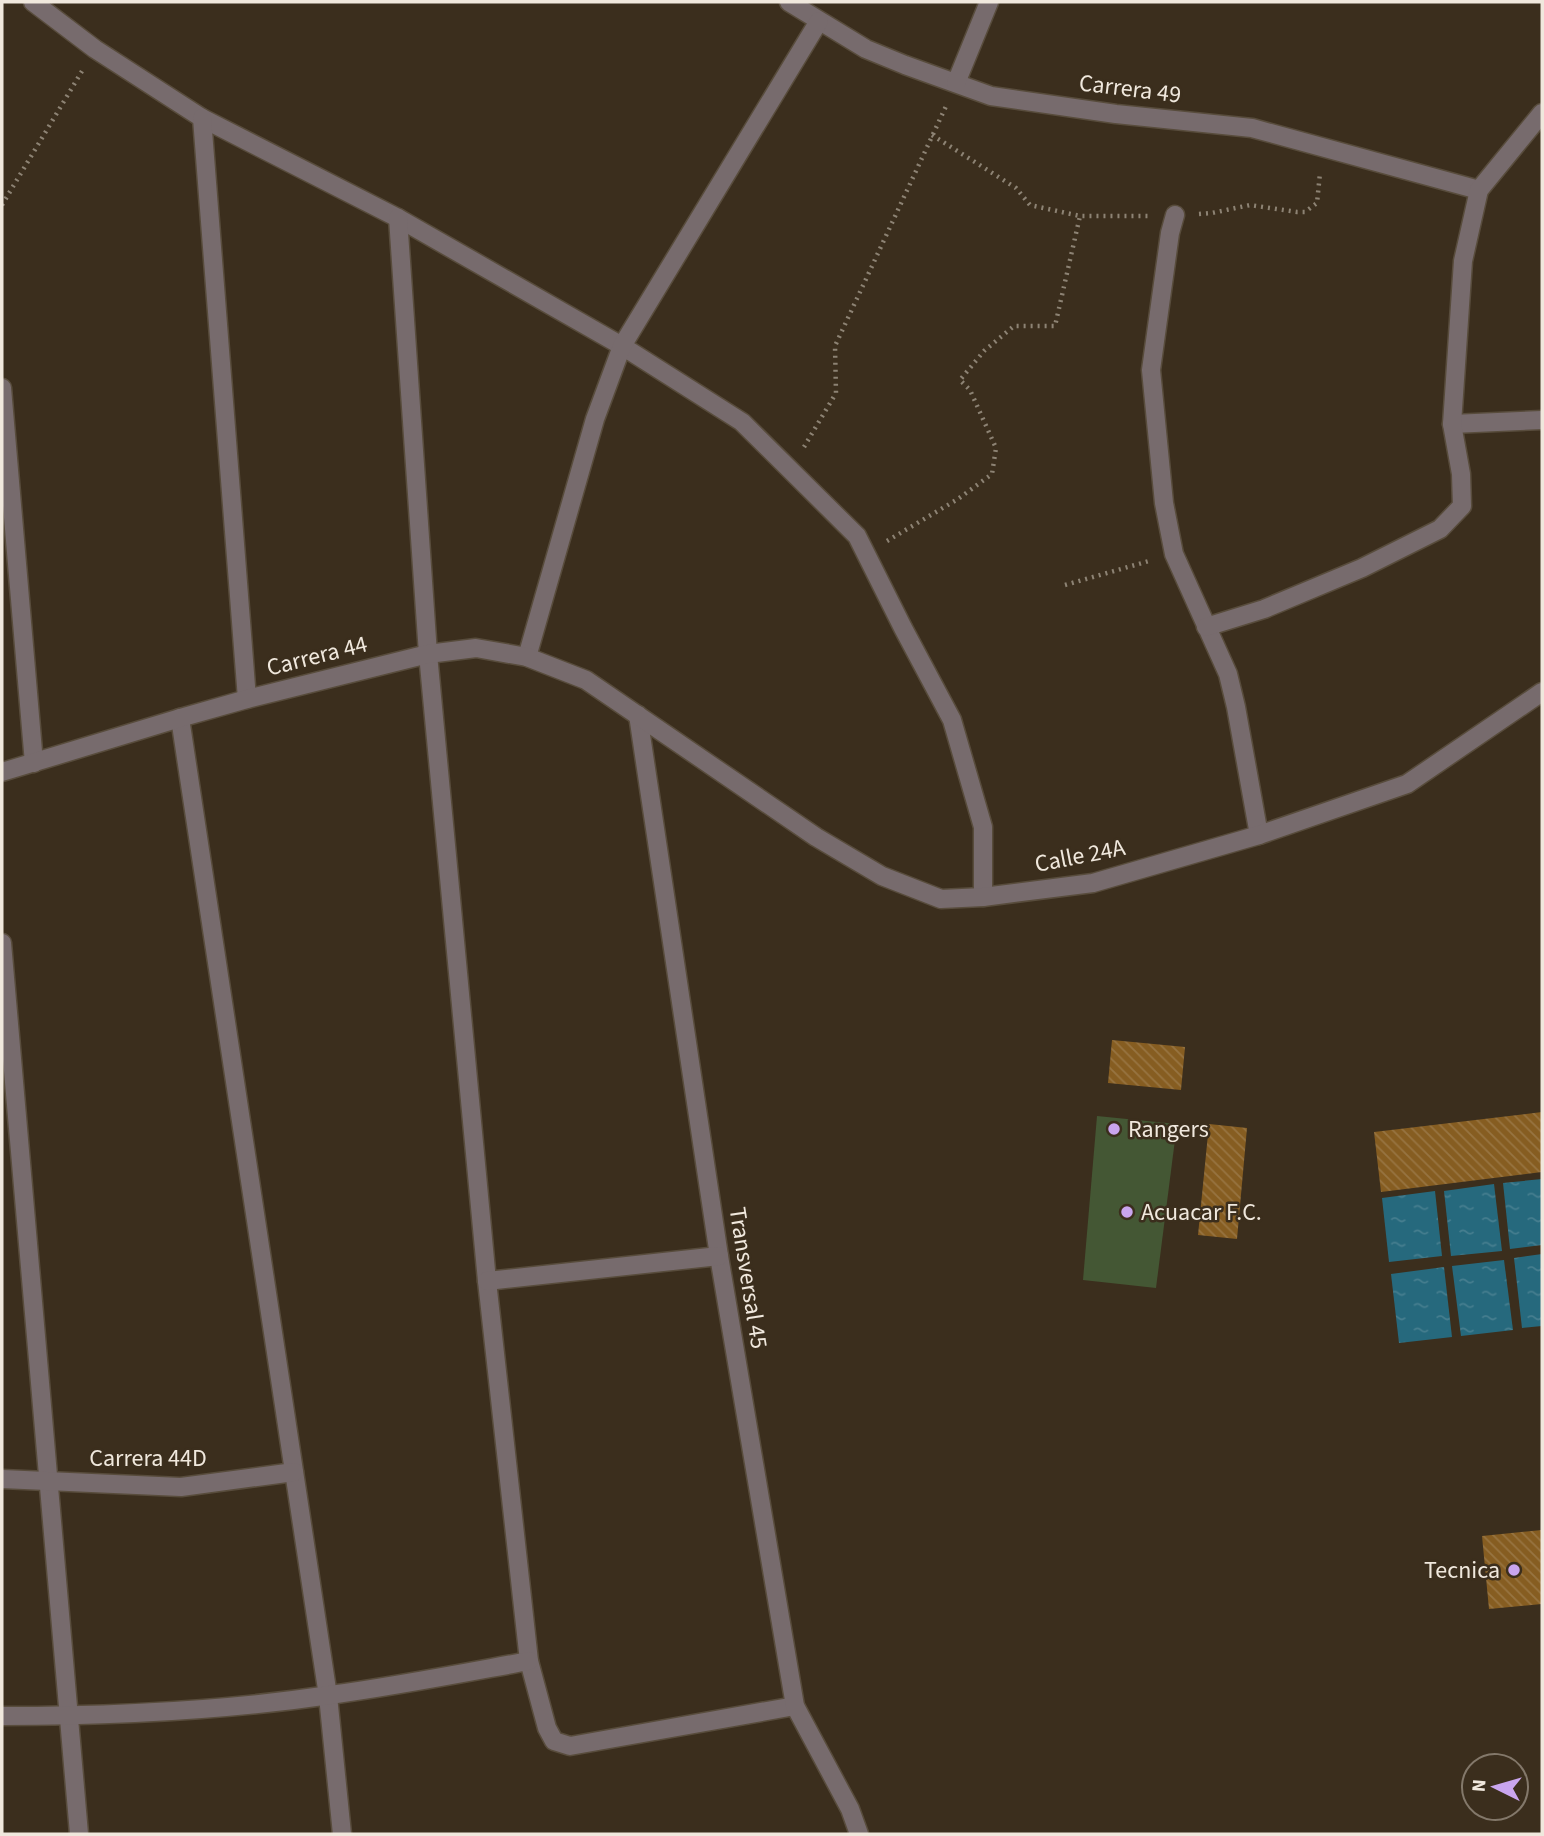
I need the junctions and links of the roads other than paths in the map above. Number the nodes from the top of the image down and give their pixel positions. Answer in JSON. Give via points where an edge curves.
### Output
{"nodes":[{"id":1,"x":33,"y":2,"type":"edge"},
{"id":2,"x":789,"y":2,"type":"edge"},
{"id":3,"x":989,"y":2,"type":"edge"},
{"id":4,"x":819,"y":21,"type":"junction"},
{"id":5,"x":956,"y":83,"type":"junction"},
{"id":6,"x":1542,"y":113,"type":"edge"},
{"id":7,"x":202,"y":118,"type":"junction"},
{"id":8,"x":1479,"y":190,"type":"junction"},
{"id":9,"x":1175,"y":215,"type":"road end"},
{"id":10,"x":398,"y":218,"type":"junction"},
{"id":11,"x":622,"y":346,"type":"junction"},
{"id":12,"x":2,"y":388,"type":"edge"},
{"id":13,"x":1542,"y":420,"type":"edge"},
{"id":14,"x":1452,"y":424,"type":"junction"},
{"id":15,"x":1206,"y":627,"type":"junction"},
{"id":16,"x":428,"y":654,"type":"junction"},
{"id":17,"x":527,"y":657,"type":"junction"},
{"id":18,"x":1542,"y":692,"type":"edge"},
{"id":19,"x":247,"y":699,"type":"junction"},
{"id":20,"x":638,"y":715,"type":"junction"},
{"id":21,"x":180,"y":718,"type":"junction"},
{"id":22,"x":34,"y":763,"type":"junction"},
{"id":23,"x":2,"y":772,"type":"edge"},
{"id":24,"x":1259,"y":835,"type":"junction"},
{"id":25,"x":983,"y":897,"type":"junction"},
{"id":26,"x":2,"y":943,"type":"edge"},
{"id":27,"x":7,"y":1055,"type":"edge"},
{"id":28,"x":719,"y":1256,"type":"junction"},
{"id":29,"x":487,"y":1281,"type":"junction"},
{"id":30,"x":294,"y":1472,"type":"junction"},
{"id":31,"x":2,"y":1479,"type":"edge"},
{"id":32,"x":48,"y":1481,"type":"junction"},
{"id":33,"x":529,"y":1661,"type":"junction"},
{"id":34,"x":328,"y":1696,"type":"junction"},
{"id":35,"x":795,"y":1706,"type":"junction"},
{"id":36,"x":2,"y":1716,"type":"edge"},
{"id":37,"x":69,"y":1716,"type":"junction"},
{"id":38,"x":79,"y":1834,"type":"edge"},
{"id":39,"x":342,"y":1834,"type":"edge"},
{"id":40,"x":859,"y":1834,"type":"edge"}],
"edges":[{"from":1,"to":7,"type":"street"},
{"from":2,"to":4,"type":"street","name":"Carrera 49"},
{"from":3,"to":5,"type":"street"},
{"from":4,"to":5,"type":"street","name":"Carrera 49","via":[[866,49]]},
{"from":4,"to":11,"type":"street"},
{"from":5,"to":8,"type":"street","name":"Carrera 49","via":[[991,96],[1252,128]]},
{"from":6,"to":8,"type":"street"},
{"from":7,"to":10,"type":"street"},
{"from":7,"to":19,"type":"street"},
{"from":8,"to":14,"type":"street","via":[[1463,261]]},
{"from":9,"to":15,"type":"street","via":[[1151,370],[1164,503],[1174,554]]},
{"from":10,"to":11,"type":"street"},
{"from":10,"to":16,"type":"street"},
{"from":11,"to":17,"type":"street","via":[[595,419]]},
{"from":11,"to":25,"type":"street","via":[[742,422],[857,536],[952,720],[983,827]]},
{"from":12,"to":22,"type":"street"},
{"from":13,"to":14,"type":"street"},
{"from":14,"to":15,"type":"street","via":[[1462,506],[1440,529],[1362,568],[1264,609]]},
{"from":15,"to":24,"type":"street","via":[[1228,674]]},
{"from":16,"to":17,"type":"street","name":"Carrera 44","via":[[476,649]]},
{"from":16,"to":19,"type":"street","name":"Carrera 44"},
{"from":16,"to":29,"type":"street"},
{"from":17,"to":20,"type":"street","name":"Carrera 44","via":[[586,680]]},
{"from":18,"to":24,"type":"street","name":"Calle 24A","via":[[1406,784]]},
{"from":19,"to":21,"type":"street","name":"Carrera 44"},
{"from":20,"to":25,"type":"street","name":"Calle 24A","via":[[816,838],[882,876],[942,899]]},
{"from":20,"to":28,"type":"street","name":"Transversal 45"},
{"from":21,"to":22,"type":"street","name":"Carrera 44"},
{"from":21,"to":30,"type":"street"},
{"from":22,"to":23,"type":"street","name":"Carrera 44"},
{"from":24,"to":25,"type":"street","name":"Calle 24A","via":[[1093,883]]},
{"from":26,"to":27,"type":"street"},
{"from":27,"to":32,"type":"street"},
{"from":28,"to":29,"type":"street"},
{"from":28,"to":35,"type":"street","name":"Transversal 45"},
{"from":29,"to":33,"type":"street"},
{"from":30,"to":32,"type":"street","name":"Carrera 44D","via":[[181,1488]]},
{"from":30,"to":34,"type":"street"},
{"from":31,"to":32,"type":"street","name":"Carrera 44D"},
{"from":32,"to":37,"type":"street"},
{"from":33,"to":34,"type":"street"},
{"from":33,"to":35,"type":"street","via":[[547,1728],[554,1741],[570,1746]]},
{"from":34,"to":37,"type":"street"},
{"from":34,"to":39,"type":"street"},
{"from":35,"to":40,"type":"street","name":"Transversal 45"},
{"from":36,"to":37,"type":"street"},
{"from":37,"to":38,"type":"street"}]}
